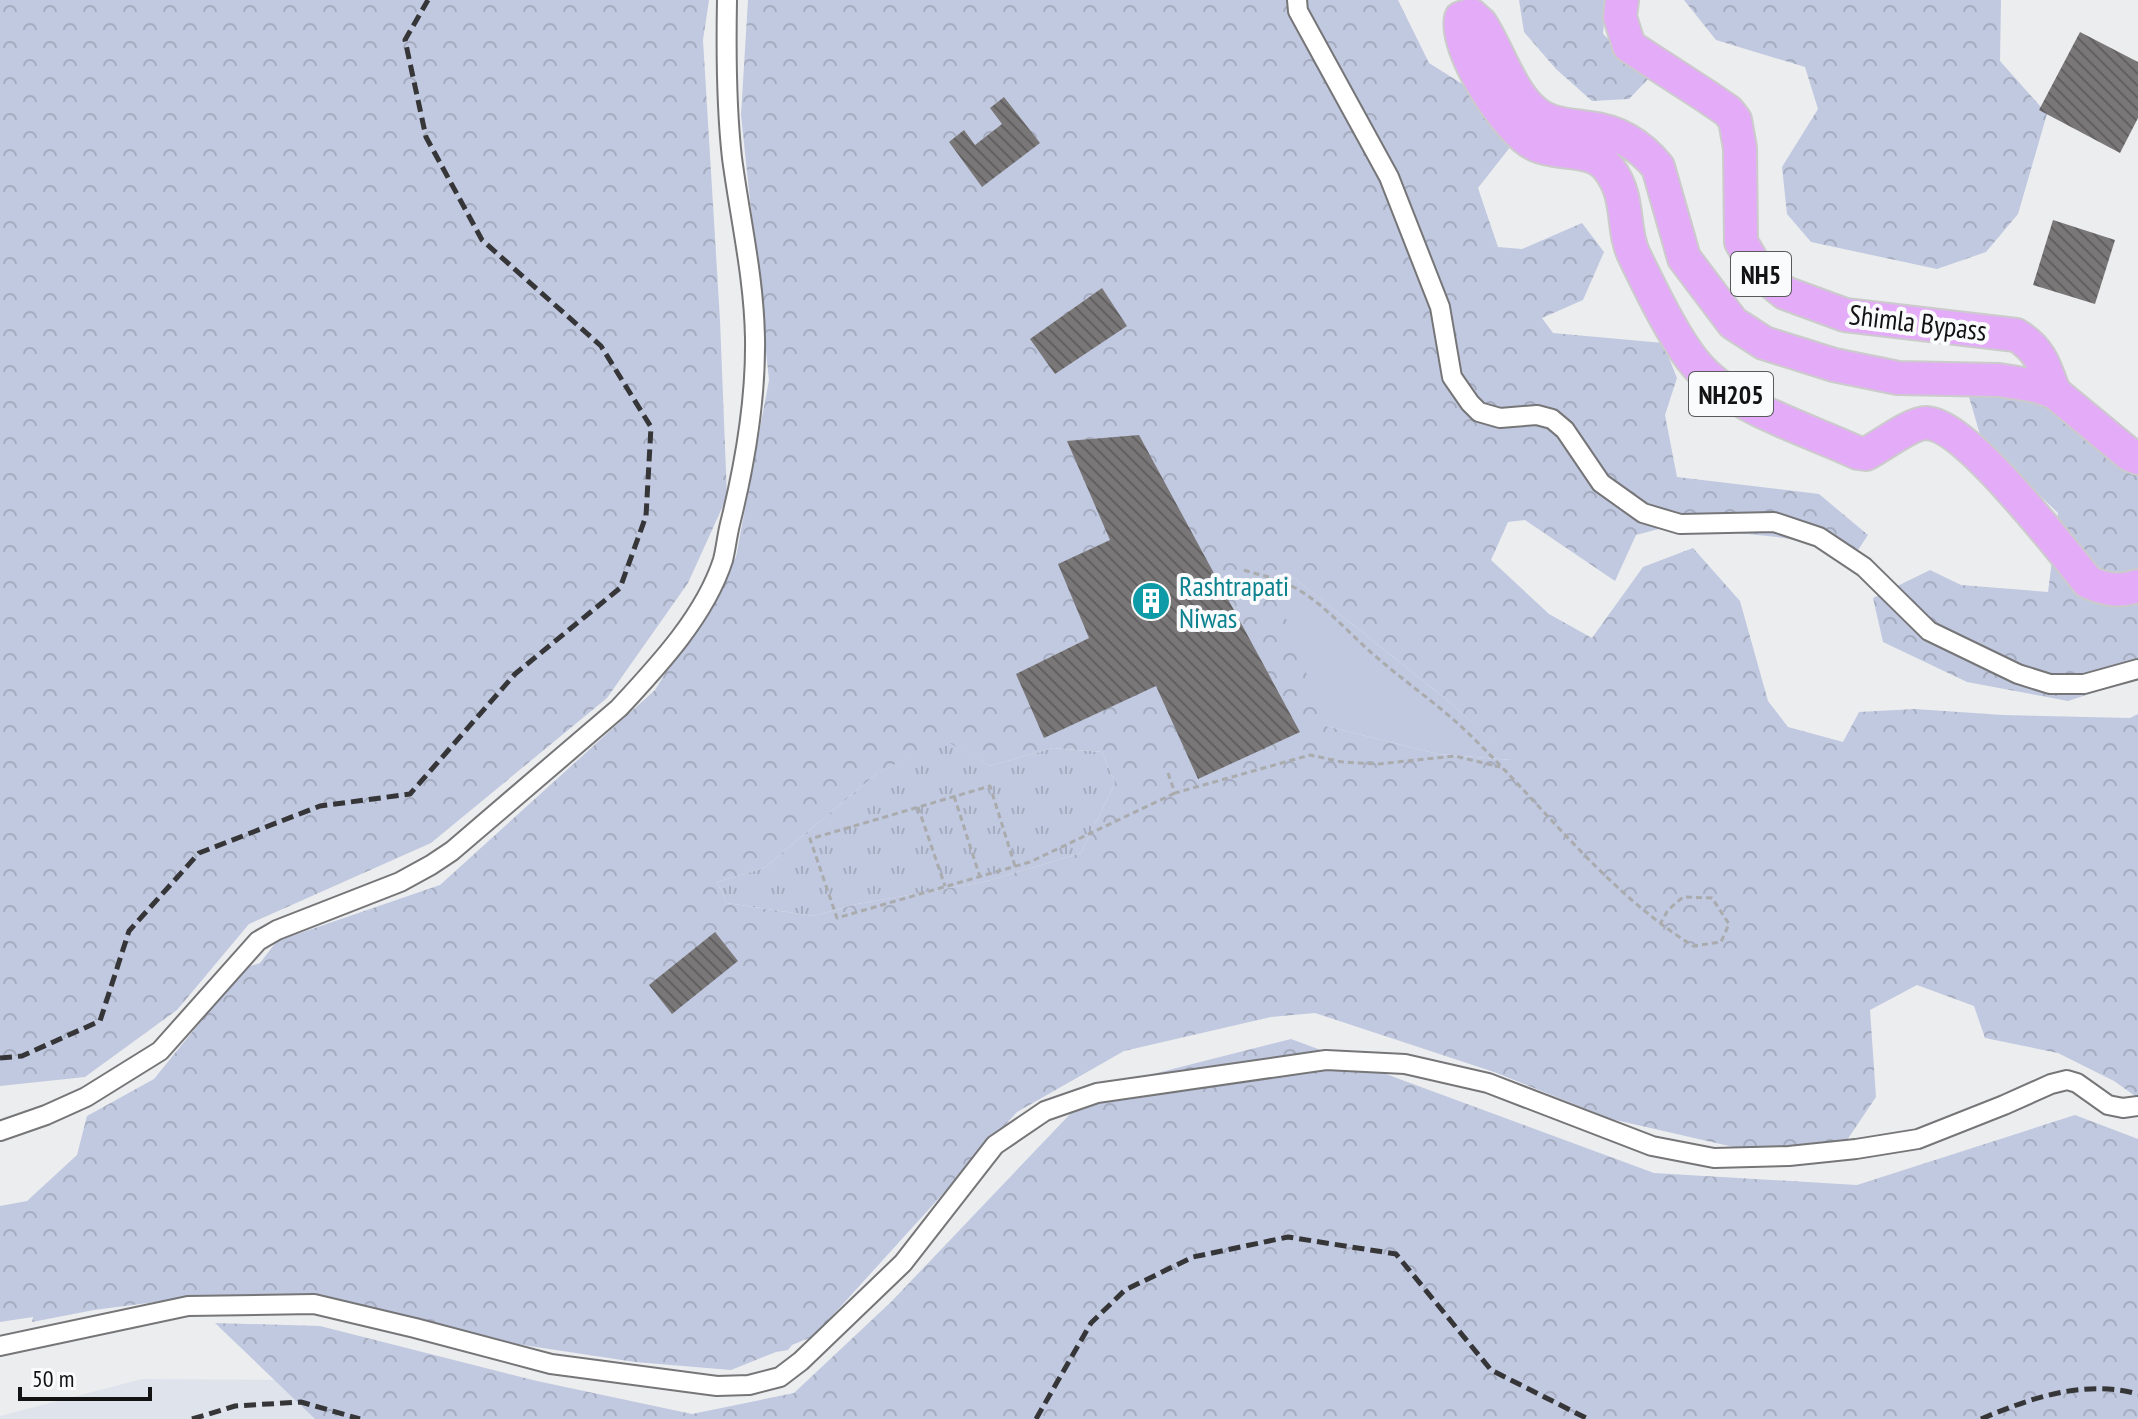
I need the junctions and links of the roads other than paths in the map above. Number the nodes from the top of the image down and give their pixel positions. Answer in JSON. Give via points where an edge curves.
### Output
{"nodes":[{"id":1,"x":727,"y":0,"type":"edge"},
{"id":2,"x":1297,"y":0,"type":"edge"},
{"id":3,"x":1622,"y":0,"type":"edge"},
{"id":4,"x":2054,"y":392,"type":"junction"},
{"id":5,"x":2138,"y":458,"type":"edge"},
{"id":6,"x":2138,"y":586,"type":"edge"},
{"id":7,"x":2138,"y":669,"type":"edge"},
{"id":8,"x":2138,"y":1106,"type":"edge"},
{"id":9,"x":0,"y":1131,"type":"edge"},
{"id":10,"x":0,"y":1346,"type":"edge"}],
"edges":[{"from":1,"to":9,"type":"street","via":[[728,113],[749,271],[754,368],[745,463],[722,561],[690,623],[619,708],[452,851],[400,882],[258,941],[160,1051],[86,1097]]},
{"from":2,"to":7,"type":"street","via":[[1298,11],[1389,177],[1440,307],[1452,377],[1479,412],[1552,419],[1601,483],[1643,513],[1680,524],[1774,522],[1819,537],[1864,567],[1929,631],[2018,674],[2050,684],[2084,684]]},
{"from":3,"to":4,"type":"highway","name":"Shimla Bypass","number":"NH5","via":[[1620,17],[1629,46],[1735,120],[1741,242],[1758,271],[1785,293],[1845,315],[2016,335],[2043,360]]},
{"from":4,"to":5,"type":"highway","number":"NH5"},
{"from":4,"to":6,"type":"highway","number":"NH205","via":[[1999,380],[1898,378],[1764,343],[1733,323],[1684,258],[1658,167],[1649,156],[1609,131],[1552,122],[1537,114],[1522,100],[1481,24],[1471,15],[1461,18],[1461,34],[1476,72],[1522,138],[1544,149],[1590,155],[1607,166],[1620,187],[1632,251],[1659,304],[1694,362],[1727,392],[1858,453],[1866,454],[1917,425],[1933,425],[1979,454],[2088,582],[2105,590]]},
{"from":8,"to":10,"type":"street","via":[[2108,1105],[2067,1080],[1918,1139],[1789,1156],[1714,1158],[1652,1146],[1488,1083],[1405,1064],[1326,1060],[1097,1093],[1045,1111],[995,1145],[903,1263],[801,1361],[780,1377],[749,1385],[717,1386],[551,1364],[314,1304],[188,1306]]}]}
